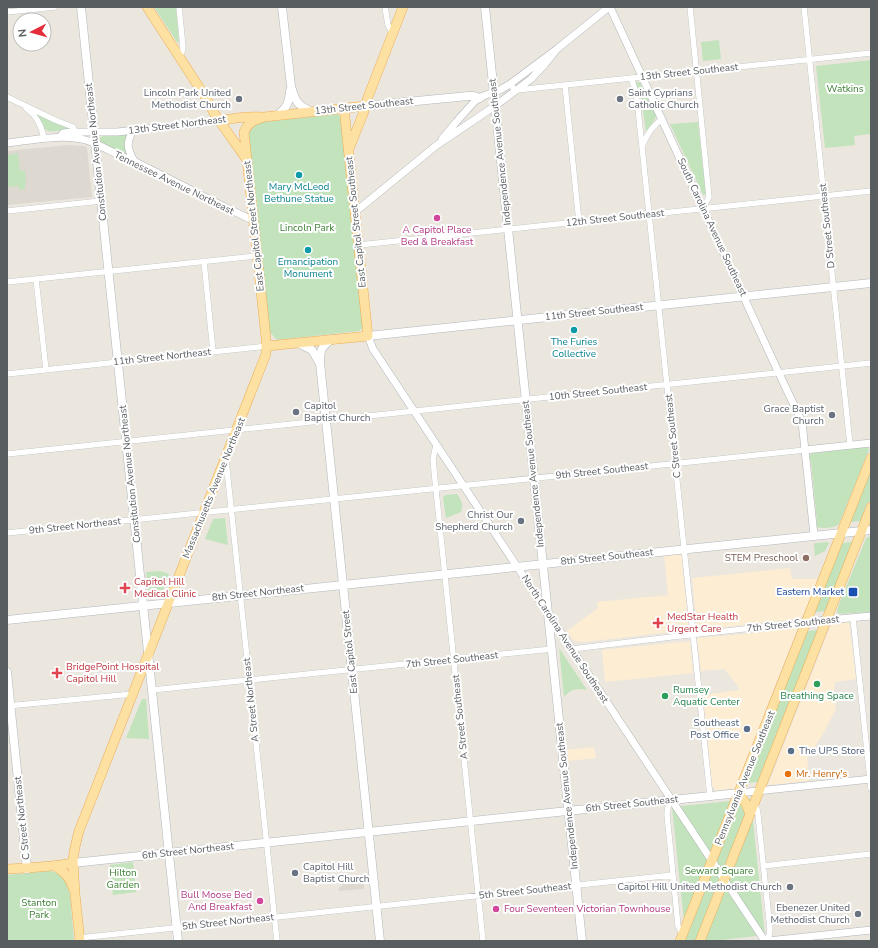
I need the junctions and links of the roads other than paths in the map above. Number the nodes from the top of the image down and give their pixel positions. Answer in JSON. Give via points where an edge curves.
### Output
{"nodes":[{"id":1,"x":55,"y":7,"type":"edge"},
{"id":2,"x":81,"y":7,"type":"edge"},
{"id":3,"x":147,"y":7,"type":"edge"},
{"id":4,"x":179,"y":7,"type":"edge"},
{"id":5,"x":282,"y":7,"type":"edge"},
{"id":6,"x":386,"y":7,"type":"edge"},
{"id":7,"x":403,"y":7,"type":"edge"},
{"id":8,"x":485,"y":7,"type":"edge"},
{"id":9,"x":609,"y":7,"type":"edge"},
{"id":10,"x":690,"y":7,"type":"edge"},
{"id":11,"x":804,"y":7,"type":"edge"},
{"id":12,"x":7,"y":12,"type":"edge"},
{"id":13,"x":393,"y":34,"type":"junction"},
{"id":14,"x":557,"y":49,"type":"junction"},
{"id":15,"x":871,"y":53,"type":"edge"},
{"id":16,"x":179,"y":56,"type":"junction"},
{"id":17,"x":810,"y":59,"type":"junction"},
{"id":18,"x":696,"y":71,"type":"junction"},
{"id":19,"x":642,"y":77,"type":"junction"},
{"id":20,"x":631,"y":78,"type":"junction"},
{"id":21,"x":510,"y":84,"type":"junction"},
{"id":22,"x":565,"y":85,"type":"junction"},
{"id":23,"x":291,"y":86,"type":"junction"},
{"id":24,"x":517,"y":90,"type":"junction"},
{"id":25,"x":494,"y":92,"type":"junction"},
{"id":26,"x":7,"y":97,"type":"edge"},
{"id":27,"x":480,"y":98,"type":"junction"},
{"id":28,"x":20,"y":103,"type":"junction"},
{"id":29,"x":366,"y":106,"type":"junction"},
{"id":30,"x":495,"y":106,"type":"junction"},
{"id":31,"x":344,"y":108,"type":"junction"},
{"id":32,"x":312,"y":112,"type":"junction"},
{"id":33,"x":295,"y":114,"type":"joint"},
{"id":34,"x":278,"y":116,"type":"junction"},
{"id":35,"x":264,"y":117,"type":"junction"},
{"id":36,"x":662,"y":119,"type":"junction"},
{"id":37,"x":219,"y":121,"type":"junction"},
{"id":38,"x":133,"y":130,"type":"junction"},
{"id":39,"x":75,"y":132,"type":"junction"},
{"id":40,"x":94,"y":132,"type":"junction"},
{"id":41,"x":60,"y":137,"type":"junction"},
{"id":42,"x":44,"y":139,"type":"junction"},
{"id":43,"x":7,"y":143,"type":"edge"},
{"id":44,"x":95,"y":144,"type":"junction"},
{"id":45,"x":437,"y":145,"type":"junction"},
{"id":46,"x":642,"y":146,"type":"junction"},
{"id":47,"x":349,"y":150,"type":"junction"},
{"id":48,"x":247,"y":161,"type":"junction"},
{"id":49,"x":134,"y":162,"type":"junction"},
{"id":50,"x":871,"y":191,"type":"edge"},
{"id":51,"x":824,"y":196,"type":"junction"},
{"id":52,"x":101,"y":201,"type":"junction"},
{"id":53,"x":704,"y":208,"type":"junction"},
{"id":54,"x":7,"y":211,"type":"edge"},
{"id":55,"x":355,"y":212,"type":"junction"},
{"id":56,"x":649,"y":214,"type":"junction"},
{"id":57,"x":254,"y":221,"type":"junction"},
{"id":58,"x":579,"y":222,"type":"junction"},
{"id":59,"x":508,"y":229,"type":"junction"},
{"id":60,"x":359,"y":245,"type":"junction"},
{"id":61,"x":257,"y":256,"type":"junction"},
{"id":62,"x":204,"y":261,"type":"junction"},
{"id":63,"x":109,"y":271,"type":"junction"},
{"id":64,"x":36,"y":279,"type":"junction"},
{"id":65,"x":7,"y":282,"type":"edge"},
{"id":66,"x":871,"y":283,"type":"edge"},
{"id":67,"x":834,"y":287,"type":"junction"},
{"id":68,"x":744,"y":297,"type":"junction"},
{"id":69,"x":658,"y":305,"type":"junction"},
{"id":70,"x":518,"y":320,"type":"junction"},
{"id":71,"x":368,"y":336,"type":"junction"},
{"id":72,"x":332,"y":339,"type":"junction"},
{"id":73,"x":317,"y":341,"type":"joint"},
{"id":74,"x":298,"y":343,"type":"junction"},
{"id":75,"x":267,"y":346,"type":"junction"},
{"id":76,"x":213,"y":352,"type":"junction"},
{"id":77,"x":118,"y":362,"type":"junction"},
{"id":78,"x":320,"y":363,"type":"junction"},
{"id":79,"x":871,"y":363,"type":"edge"},
{"id":80,"x":842,"y":366,"type":"junction"},
{"id":81,"x":46,"y":370,"type":"junction"},
{"id":82,"x":779,"y":373,"type":"junction"},
{"id":83,"x":7,"y":374,"type":"edge"},
{"id":84,"x":667,"y":385,"type":"junction"},
{"id":85,"x":526,"y":400,"type":"junction"},
{"id":86,"x":414,"y":411,"type":"junction"},
{"id":87,"x":326,"y":420,"type":"junction"},
{"id":88,"x":237,"y":430,"type":"junction"},
{"id":89,"x":127,"y":441,"type":"junction"},
{"id":90,"x":871,"y":443,"type":"edge"},
{"id":91,"x":436,"y":445,"type":"junction"},
{"id":92,"x":850,"y":445,"type":"junction"},
{"id":93,"x":805,"y":450,"type":"junction"},
{"id":94,"x":7,"y":454,"type":"edge"},
{"id":95,"x":226,"y":458,"type":"junction"},
{"id":96,"x":871,"y":458,"type":"edge"},
{"id":97,"x":676,"y":463,"type":"junction"},
{"id":98,"x":534,"y":478,"type":"junction"},
{"id":99,"x":463,"y":486,"type":"junction"},
{"id":100,"x":436,"y":489,"type":"junction"},
{"id":101,"x":334,"y":499,"type":"junction"},
{"id":102,"x":871,"y":507,"type":"edge"},
{"id":103,"x":231,"y":510,"type":"junction"},
{"id":104,"x":204,"y":513,"type":"junction"},
{"id":105,"x":135,"y":520,"type":"junction"},
{"id":106,"x":866,"y":530,"type":"edge"},
{"id":107,"x":842,"y":532,"type":"junction"},
{"id":108,"x":7,"y":533,"type":"edge"},
{"id":109,"x":814,"y":535,"type":"junction"},
{"id":110,"x":685,"y":548,"type":"junction"},
{"id":111,"x":543,"y":563,"type":"junction"},
{"id":112,"x":516,"y":566,"type":"junction"},
{"id":113,"x":445,"y":574,"type":"junction"},
{"id":114,"x":343,"y":584,"type":"junction"},
{"id":115,"x":240,"y":596,"type":"junction"},
{"id":116,"x":169,"y":602,"type":"junction"},
{"id":117,"x":144,"y":605,"type":"junction"},
{"id":118,"x":548,"y":614,"type":"junction"},
{"id":119,"x":871,"y":616,"type":"edge"},
{"id":120,"x":853,"y":618,"type":"junction"},
{"id":121,"x":7,"y":620,"type":"edge"},
{"id":122,"x":827,"y":620,"type":"junction"},
{"id":123,"x":806,"y":622,"type":"junction"},
{"id":124,"x":694,"y":634,"type":"junction"},
{"id":125,"x":572,"y":648,"type":"junction"},
{"id":126,"x":552,"y":649,"type":"junction"},
{"id":127,"x":149,"y":654,"type":"junction"},
{"id":128,"x":454,"y":660,"type":"junction"},
{"id":129,"x":352,"y":670,"type":"junction"},
{"id":130,"x":7,"y":672,"type":"edge"},
{"id":131,"x":249,"y":681,"type":"junction"},
{"id":132,"x":152,"y":690,"type":"junction"},
{"id":133,"x":133,"y":694,"type":"junction"},
{"id":134,"x":9,"y":706,"type":"edge"},
{"id":135,"x":870,"y":779,"type":"edge"},
{"id":136,"x":871,"y":789,"type":"edge"},
{"id":137,"x":759,"y":791,"type":"junction"},
{"id":138,"x":739,"y":793,"type":"junction"},
{"id":139,"x":710,"y":796,"type":"junction"},
{"id":140,"x":671,"y":800,"type":"junction"},
{"id":141,"x":754,"y":804,"type":"junction"},
{"id":142,"x":569,"y":811,"type":"junction"},
{"id":143,"x":750,"y":814,"type":"junction"},
{"id":144,"x":471,"y":821,"type":"junction"},
{"id":145,"x":79,"y":831,"type":"junction"},
{"id":146,"x":368,"y":832,"type":"junction"},
{"id":147,"x":266,"y":842,"type":"junction"},
{"id":148,"x":169,"y":853,"type":"junction"},
{"id":149,"x":871,"y":854,"type":"edge"},
{"id":150,"x":712,"y":862,"type":"junction"},
{"id":151,"x":73,"y":863,"type":"junction"},
{"id":152,"x":60,"y":865,"type":"junction"},
{"id":153,"x":763,"y":866,"type":"junction"},
{"id":154,"x":8,"y":869,"type":"edge"},
{"id":155,"x":27,"y":869,"type":"junction"},
{"id":156,"x":673,"y":875,"type":"junction"},
{"id":157,"x":724,"y":880,"type":"junction"},
{"id":158,"x":577,"y":886,"type":"junction"},
{"id":159,"x":75,"y":894,"type":"junction"},
{"id":160,"x":479,"y":896,"type":"junction"},
{"id":161,"x":377,"y":907,"type":"junction"},
{"id":162,"x":274,"y":917,"type":"junction"},
{"id":163,"x":177,"y":927,"type":"junction"},
{"id":164,"x":871,"y":930,"type":"edge"},
{"id":165,"x":79,"y":939,"type":"edge"},
{"id":166,"x":684,"y":939,"type":"edge"},
{"id":167,"x":178,"y":941,"type":"edge"},
{"id":168,"x":277,"y":941,"type":"edge"},
{"id":169,"x":380,"y":941,"type":"edge"},
{"id":170,"x":483,"y":941,"type":"edge"},
{"id":171,"x":582,"y":941,"type":"edge"},
{"id":172,"x":700,"y":941,"type":"edge"},
{"id":173,"x":766,"y":941,"type":"edge"}],
"edges":[{"from":1,"to":12,"type":"street"},
{"from":2,"to":40,"type":"main road","name":"Constitution Avenue Northeast"},
{"from":3,"to":16,"type":"main road"},
{"from":4,"to":16,"type":"street","via":[[183,47]]},
{"from":5,"to":23,"type":"main road"},
{"from":6,"to":13,"type":"street","via":[[388,26]]},
{"from":7,"to":13,"type":"main road"},
{"from":8,"to":25,"type":"main road","name":"Independence Avenue Southeast"},
{"from":9,"to":14,"type":"street"},
{"from":9,"to":19,"type":"street","name":"South Carolina Avenue Southeast"},
{"from":10,"to":18,"type":"street"},
{"from":11,"to":17,"type":"street","name":"D Street Southeast"},
{"from":13,"to":29,"type":"main road"},
{"from":14,"to":21,"type":"street"},
{"from":14,"to":24,"type":"street","via":[[531,79]]},
{"from":15,"to":17,"type":"street","name":"13th Street Southeast"},
{"from":16,"to":37,"type":"main road"},
{"from":17,"to":18,"type":"street","name":"13th Street Southeast"},
{"from":17,"to":51,"type":"street","name":"D Street Southeast"},
{"from":18,"to":19,"type":"street","name":"13th Street Southeast"},
{"from":18,"to":53,"type":"street","via":[[709,197]]},
{"from":19,"to":20,"type":"street","name":"13th Street Southeast"},
{"from":19,"to":36,"type":"street","name":"South Carolina Avenue Southeast"},
{"from":20,"to":22,"type":"street","name":"13th Street Southeast"},
{"from":20,"to":46,"type":"street","name":"C Street Southeast","via":[[637,95]]},
{"from":21,"to":24,"type":"street"},
{"from":21,"to":25,"type":"street"},
{"from":22,"to":24,"type":"street","name":"13th Street Southeast"},
{"from":22,"to":58,"type":"street"},
{"from":23,"to":32,"type":"main road","via":[[298,104]]},
{"from":23,"to":34,"type":"main road","via":[[287,106]]},
{"from":24,"to":30,"type":"street"},
{"from":25,"to":27,"type":"street"},
{"from":25,"to":30,"type":"main road","name":"Independence Avenue Southeast"},
{"from":26,"to":28,"type":"street"},
{"from":27,"to":29,"type":"main road","name":"13th Street Southeast","via":[[468,96]]},
{"from":27,"to":45,"type":"street"},
{"from":28,"to":39,"type":"street","via":[[73,126]]},
{"from":28,"to":42,"type":"street","via":[[33,114]]},
{"from":29,"to":31,"type":"main road","name":"13th Street Southeast"},
{"from":29,"to":47,"type":"main road"},
{"from":30,"to":45,"type":"street"},
{"from":30,"to":59,"type":"main road","name":"Independence Avenue Southeast"},
{"from":31,"to":32,"type":"main road","name":"13th Street Southeast"},
{"from":31,"to":47,"type":"main road","name":"East Capitol Street Southeast"},
{"from":32,"to":33,"type":"main road","name":"13th Street Southeast"},
{"from":33,"to":34,"type":"main road","name":"13th Street Northeast"},
{"from":34,"to":35,"type":"main road","name":"13th Street Northeast"},
{"from":35,"to":37,"type":"main road","name":"13th Street Northeast"},
{"from":35,"to":48,"type":"main road","name":"East Capitol Street Northeast","via":[[250,123],[245,129]]},
{"from":36,"to":46,"type":"street","via":[[651,129]]},
{"from":36,"to":53,"type":"street","name":"South Carolina Avenue Southeast"},
{"from":37,"to":38,"type":"street","name":"13th Street Northeast"},
{"from":37,"to":48,"type":"main road"},
{"from":38,"to":40,"type":"street","name":"13th Street Northeast"},
{"from":38,"to":49,"type":"street","via":[[127,146]]},
{"from":39,"to":40,"type":"street","name":"13th Street Northeast"},
{"from":39,"to":41,"type":"street","name":"13th Street Northeast","via":[[63,133]]},
{"from":40,"to":44,"type":"main road","name":"Constitution Avenue Northeast"},
{"from":41,"to":42,"type":"street","name":"13th Street Northeast"},
{"from":41,"to":44,"type":"street","name":"13th Street Northeast"},
{"from":42,"to":43,"type":"street","name":"13th Street Northeast"},
{"from":44,"to":49,"type":"street","name":"Tennessee Avenue Northeast"},
{"from":44,"to":52,"type":"main road","name":"Constitution Avenue Northeast"},
{"from":45,"to":55,"type":"street"},
{"from":46,"to":56,"type":"street","name":"C Street Southeast"},
{"from":47,"to":55,"type":"main road","name":"East Capitol Street Southeast"},
{"from":48,"to":57,"type":"main road","name":"East Capitol Street Northeast"},
{"from":49,"to":57,"type":"street","name":"Tennessee Avenue Northeast"},
{"from":50,"to":51,"type":"street","name":"12th Street Southeast"},
{"from":51,"to":53,"type":"street","name":"12th Street Southeast"},
{"from":51,"to":67,"type":"street","name":"D Street Southeast"},
{"from":52,"to":54,"type":"street"},
{"from":52,"to":63,"type":"main road","name":"Constitution Avenue Northeast"},
{"from":53,"to":56,"type":"street","name":"12th Street Southeast"},
{"from":53,"to":68,"type":"street","name":"South Carolina Avenue Southeast"},
{"from":55,"to":60,"type":"main road","name":"East Capitol Street Southeast"},
{"from":56,"to":58,"type":"street","name":"12th Street Southeast"},
{"from":56,"to":69,"type":"street","name":"C Street Southeast"},
{"from":57,"to":61,"type":"main road","name":"East Capitol Street Northeast"},
{"from":58,"to":59,"type":"street","name":"12th Street Southeast"},
{"from":59,"to":60,"type":"street","name":"12th Street Southeast"},
{"from":59,"to":70,"type":"main road","name":"Independence Avenue Southeast"},
{"from":60,"to":71,"type":"main road","name":"East Capitol Street Southeast"},
{"from":61,"to":62,"type":"street"},
{"from":61,"to":75,"type":"main road","name":"East Capitol Street Northeast"},
{"from":62,"to":63,"type":"street"},
{"from":62,"to":76,"type":"street"},
{"from":63,"to":64,"type":"street"},
{"from":63,"to":77,"type":"main road","name":"Constitution Avenue Northeast"},
{"from":64,"to":65,"type":"street"},
{"from":64,"to":81,"type":"street"},
{"from":66,"to":67,"type":"main road","name":"11th Street Southeast"},
{"from":67,"to":68,"type":"main road","name":"11th Street Southeast"},
{"from":67,"to":80,"type":"street","name":"D Street Southeast"},
{"from":68,"to":69,"type":"main road","name":"11th Street Southeast"},
{"from":68,"to":82,"type":"street","name":"South Carolina Avenue Southeast"},
{"from":69,"to":70,"type":"main road","name":"11th Street Southeast"},
{"from":69,"to":84,"type":"street","name":"C Street Southeast"},
{"from":70,"to":71,"type":"main road","name":"11th Street Southeast"},
{"from":70,"to":85,"type":"main road","name":"Independence Avenue Southeast"},
{"from":71,"to":72,"type":"main road","name":"11th Street Southeast"},
{"from":71,"to":86,"type":"street","name":"North Carolina Avenue Southeast","via":[[373,349]]},
{"from":72,"to":73,"type":"main road","name":"11th Street Southeast"},
{"from":72,"to":78,"type":"main road","via":[[321,349]]},
{"from":73,"to":74,"type":"main road","name":"11th Street Northeast"},
{"from":74,"to":75,"type":"main road","name":"11th Street Northeast"},
{"from":74,"to":78,"type":"main road","via":[[312,350]]},
{"from":75,"to":76,"type":"street","name":"11th Street Northeast"},
{"from":75,"to":88,"type":"main road","name":"Massachusetts Avenue Northeast","via":[[264,363]]},
{"from":76,"to":77,"type":"street","name":"11th Street Northeast"},
{"from":77,"to":81,"type":"street","name":"11th Street Northeast"},
{"from":77,"to":89,"type":"main road","name":"Constitution Avenue Northeast"},
{"from":78,"to":87,"type":"main road","name":"East Capitol Street"},
{"from":79,"to":80,"type":"street","name":"10th Street Southeast"},
{"from":80,"to":82,"type":"street","name":"10th Street Southeast"},
{"from":80,"to":92,"type":"street","name":"D Street Southeast"},
{"from":81,"to":83,"type":"street","name":"11th Street Northeast"},
{"from":82,"to":84,"type":"street","name":"10th Street Southeast"},
{"from":82,"to":93,"type":"street","name":"South Carolina Avenue Southeast","via":[[802,422]]},
{"from":84,"to":85,"type":"street","name":"10th Street Southeast"},
{"from":84,"to":97,"type":"street","name":"C Street Southeast"},
{"from":85,"to":86,"type":"street","name":"10th Street Southeast"},
{"from":85,"to":98,"type":"main road","name":"Independence Avenue Southeast"},
{"from":86,"to":87,"type":"street","name":"10th Street Southeast"},
{"from":86,"to":91,"type":"street","name":"North Carolina Avenue Southeast"},
{"from":87,"to":88,"type":"street","name":"10th Street Southeast"},
{"from":87,"to":101,"type":"main road","name":"East Capitol Street"},
{"from":88,"to":89,"type":"street","name":"10th Street Southeast"},
{"from":88,"to":95,"type":"main road","name":"Massachusetts Avenue Northeast"},
{"from":89,"to":94,"type":"street","name":"10th Street Southeast"},
{"from":89,"to":105,"type":"main road","name":"Constitution Avenue Northeast"},
{"from":90,"to":92,"type":"street","name":"9th Street Southeast"},
{"from":91,"to":99,"type":"street","name":"North Carolina Avenue Southeast"},
{"from":91,"to":100,"type":"street","name":"A Street Southeast","via":[[433,459]]},
{"from":92,"to":93,"type":"street","name":"9th Street Southeast"},
{"from":93,"to":97,"type":"street","name":"9th Street Southeast"},
{"from":93,"to":109,"type":"street"},
{"from":95,"to":103,"type":"street","name":"A Street Northeast"},
{"from":95,"to":104,"type":"main road","name":"Massachusetts Avenue Northeast"},
{"from":96,"to":107,"type":"main road","name":"Pennsylvania Avenue Southeast"},
{"from":97,"to":98,"type":"street","name":"9th Street Southeast"},
{"from":97,"to":110,"type":"street","name":"C Street Southeast"},
{"from":98,"to":99,"type":"street","name":"9th Street Southeast"},
{"from":98,"to":111,"type":"main road","name":"Independence Avenue Southeast"},
{"from":99,"to":100,"type":"street","name":"9th Street Southeast"},
{"from":99,"to":112,"type":"street","name":"North Carolina Avenue Southeast"},
{"from":100,"to":101,"type":"street","name":"9th Street Southeast"},
{"from":100,"to":113,"type":"street","name":"A Street Southeast"},
{"from":101,"to":103,"type":"street","name":"9th Street Northeast"},
{"from":101,"to":114,"type":"main road","name":"East Capitol Street"},
{"from":102,"to":106,"type":"main road","name":"Pennsylvania Avenue Southeast"},
{"from":103,"to":104,"type":"street","name":"9th Street Northeast"},
{"from":103,"to":115,"type":"street","name":"A Street Northeast"},
{"from":104,"to":105,"type":"street","name":"9th Street Northeast"},
{"from":104,"to":116,"type":"main road","name":"Massachusetts Avenue Northeast"},
{"from":105,"to":108,"type":"street","name":"9th Street Northeast"},
{"from":105,"to":117,"type":"main road","name":"Constitution Avenue Northeast"},
{"from":106,"to":107,"type":"main road","name":"8th Street Southeast"},
{"from":106,"to":122,"type":"main road","name":"Pennsylvania Avenue Southeast"},
{"from":107,"to":109,"type":"main road","name":"8th Street Southeast"},
{"from":107,"to":123,"type":"main road","name":"Pennsylvania Avenue Southeast"},
{"from":109,"to":110,"type":"main road","name":"8th Street Southeast"},
{"from":110,"to":111,"type":"main road","name":"8th Street Southeast"},
{"from":110,"to":124,"type":"street","name":"C Street Southeast"},
{"from":111,"to":112,"type":"main road","name":"8th Street Southeast"},
{"from":111,"to":118,"type":"main road","name":"Independence Avenue Southeast"},
{"from":112,"to":113,"type":"main road","name":"8th Street Southeast"},
{"from":112,"to":118,"type":"street","name":"North Carolina Avenue Southeast"},
{"from":113,"to":114,"type":"main road","name":"8th Street Southeast"},
{"from":113,"to":128,"type":"street","name":"A Street Southeast"},
{"from":114,"to":115,"type":"main road","name":"8th Street Northeast"},
{"from":114,"to":129,"type":"main road","name":"East Capitol Street"},
{"from":115,"to":116,"type":"main road","name":"8th Street Northeast"},
{"from":115,"to":131,"type":"street","name":"A Street Northeast"},
{"from":116,"to":117,"type":"main road","name":"8th Street Northeast"},
{"from":116,"to":127,"type":"main road","name":"Massachusetts Avenue Northeast"},
{"from":117,"to":121,"type":"main road","name":"8th Street Northeast"},
{"from":117,"to":127,"type":"main road","name":"Constitution Avenue Northeast"},
{"from":118,"to":125,"type":"street","name":"North Carolina Avenue Southeast"},
{"from":118,"to":126,"type":"main road","name":"Independence Avenue Southeast"},
{"from":119,"to":120,"type":"street","name":"7th Street Southeast"},
{"from":120,"to":122,"type":"street","name":"7th Street Southeast"},
{"from":120,"to":135,"type":"street"},
{"from":122,"to":123,"type":"street","name":"7th Street Southeast"},
{"from":122,"to":137,"type":"main road","name":"Pennsylvania Avenue Southeast"},
{"from":123,"to":124,"type":"street","name":"7th Street Southeast"},
{"from":123,"to":138,"type":"main road","name":"Pennsylvania Avenue Southeast"},
{"from":124,"to":125,"type":"street","name":"7th Street Southeast"},
{"from":124,"to":139,"type":"street","name":"C Street Southeast"},
{"from":125,"to":140,"type":"street","name":"North Carolina Avenue Southeast"},
{"from":126,"to":128,"type":"street","name":"7th Street Southeast"},
{"from":126,"to":142,"type":"main road","name":"Independence Avenue Southeast"},
{"from":127,"to":132,"type":"main road","name":"Constitution Avenue Northeast"},
{"from":127,"to":133,"type":"main road","name":"Massachusetts Avenue Northeast"},
{"from":128,"to":129,"type":"street","name":"7th Street Southeast"},
{"from":128,"to":144,"type":"street","name":"A Street Southeast"},
{"from":129,"to":131,"type":"street","name":"7th Street Southeast"},
{"from":129,"to":146,"type":"main road","name":"East Capitol Street"},
{"from":130,"to":134,"type":"main road","name":"C Street Northeast"},
{"from":131,"to":132,"type":"street","name":"7th Street Southeast"},
{"from":131,"to":147,"type":"street","name":"A Street Northeast"},
{"from":132,"to":148,"type":"main road","name":"Constitution Avenue Northeast"},
{"from":133,"to":134,"type":"street"},
{"from":133,"to":145,"type":"main road","name":"Massachusetts Avenue Northeast"},
{"from":134,"to":155,"type":"main road","name":"C Street Northeast"},
{"from":135,"to":136,"type":"street"},
{"from":135,"to":137,"type":"street","name":"6th Street Southeast"},
{"from":137,"to":138,"type":"street","name":"6th Street Southeast"},
{"from":137,"to":141,"type":"main road","name":"Pennsylvania Avenue Southeast"},
{"from":138,"to":139,"type":"main road","name":"6th Street Southeast"},
{"from":138,"to":143,"type":"main road"},
{"from":138,"to":150,"type":"main road","name":"Pennsylvania Avenue Southeast"},
{"from":139,"to":140,"type":"main road","name":"6th Street Southeast"},
{"from":140,"to":142,"type":"main road","name":"6th Street Southeast"},
{"from":140,"to":150,"type":"street","name":"North Carolina Avenue Southeast"},
{"from":140,"to":156,"type":"street","via":[[667,814]]},
{"from":141,"to":143,"type":"main road","name":"Pennsylvania Avenue Southeast"},
{"from":141,"to":153,"type":"street","via":[[758,815]]},
{"from":142,"to":144,"type":"main road","name":"6th Street Southeast"},
{"from":142,"to":158,"type":"main road","name":"Independence Avenue Southeast"},
{"from":143,"to":157,"type":"main road","name":"Pennsylvania Avenue Southeast"},
{"from":144,"to":146,"type":"main road","name":"6th Street Southeast"},
{"from":144,"to":160,"type":"street","name":"A Street Southeast"},
{"from":145,"to":151,"type":"main road","name":"Massachusetts Avenue Northeast"},
{"from":145,"to":152,"type":"main road","name":"Massachusetts Avenue Northeast"},
{"from":146,"to":147,"type":"main road","name":"6th Street Northeast"},
{"from":146,"to":161,"type":"main road","name":"East Capitol Street"},
{"from":147,"to":148,"type":"main road","name":"6th Street Northeast"},
{"from":147,"to":162,"type":"street","name":"A Street Northeast"},
{"from":148,"to":151,"type":"main road","name":"6th Street Northeast"},
{"from":148,"to":163,"type":"main road","name":"Constitution Avenue Northeast"},
{"from":149,"to":153,"type":"street"},
{"from":150,"to":157,"type":"street","name":"North Carolina Avenue Southeast"},
{"from":150,"to":166,"type":"main road","name":"Pennsylvania Avenue Southeast"},
{"from":151,"to":152,"type":"main road","name":"6th Street Northeast"},
{"from":151,"to":159,"type":"main road"},
{"from":152,"to":155,"type":"main road","name":"6th Street Northeast"},
{"from":152,"to":159,"type":"main road"},
{"from":153,"to":173,"type":"street","via":[[770,932]]},
{"from":154,"to":155,"type":"main road","name":"6th Street Northeast"},
{"from":156,"to":158,"type":"street","name":"5th Street Southeast"},
{"from":156,"to":166,"type":"street","via":[[678,926]]},
{"from":157,"to":172,"type":"main road","name":"Pennsylvania Avenue Southeast"},
{"from":157,"to":173,"type":"street","name":"North Carolina Avenue Southeast"},
{"from":158,"to":160,"type":"street","name":"5th Street Southeast"},
{"from":158,"to":171,"type":"main road","name":"Independence Avenue Southeast"},
{"from":159,"to":165,"type":"main road"},
{"from":160,"to":161,"type":"street","name":"5th Street Southeast"},
{"from":160,"to":170,"type":"street","name":"A Street Southeast"},
{"from":161,"to":162,"type":"street","name":"5th Street Northeast"},
{"from":161,"to":169,"type":"main road","name":"East Capitol Street"},
{"from":162,"to":163,"type":"street","name":"5th Street Northeast"},
{"from":162,"to":168,"type":"street","name":"A Street Northeast"},
{"from":163,"to":165,"type":"street","name":"5th Street Northeast"},
{"from":163,"to":167,"type":"main road","name":"Constitution Avenue Northeast"},
{"from":164,"to":173,"type":"street"}]}
